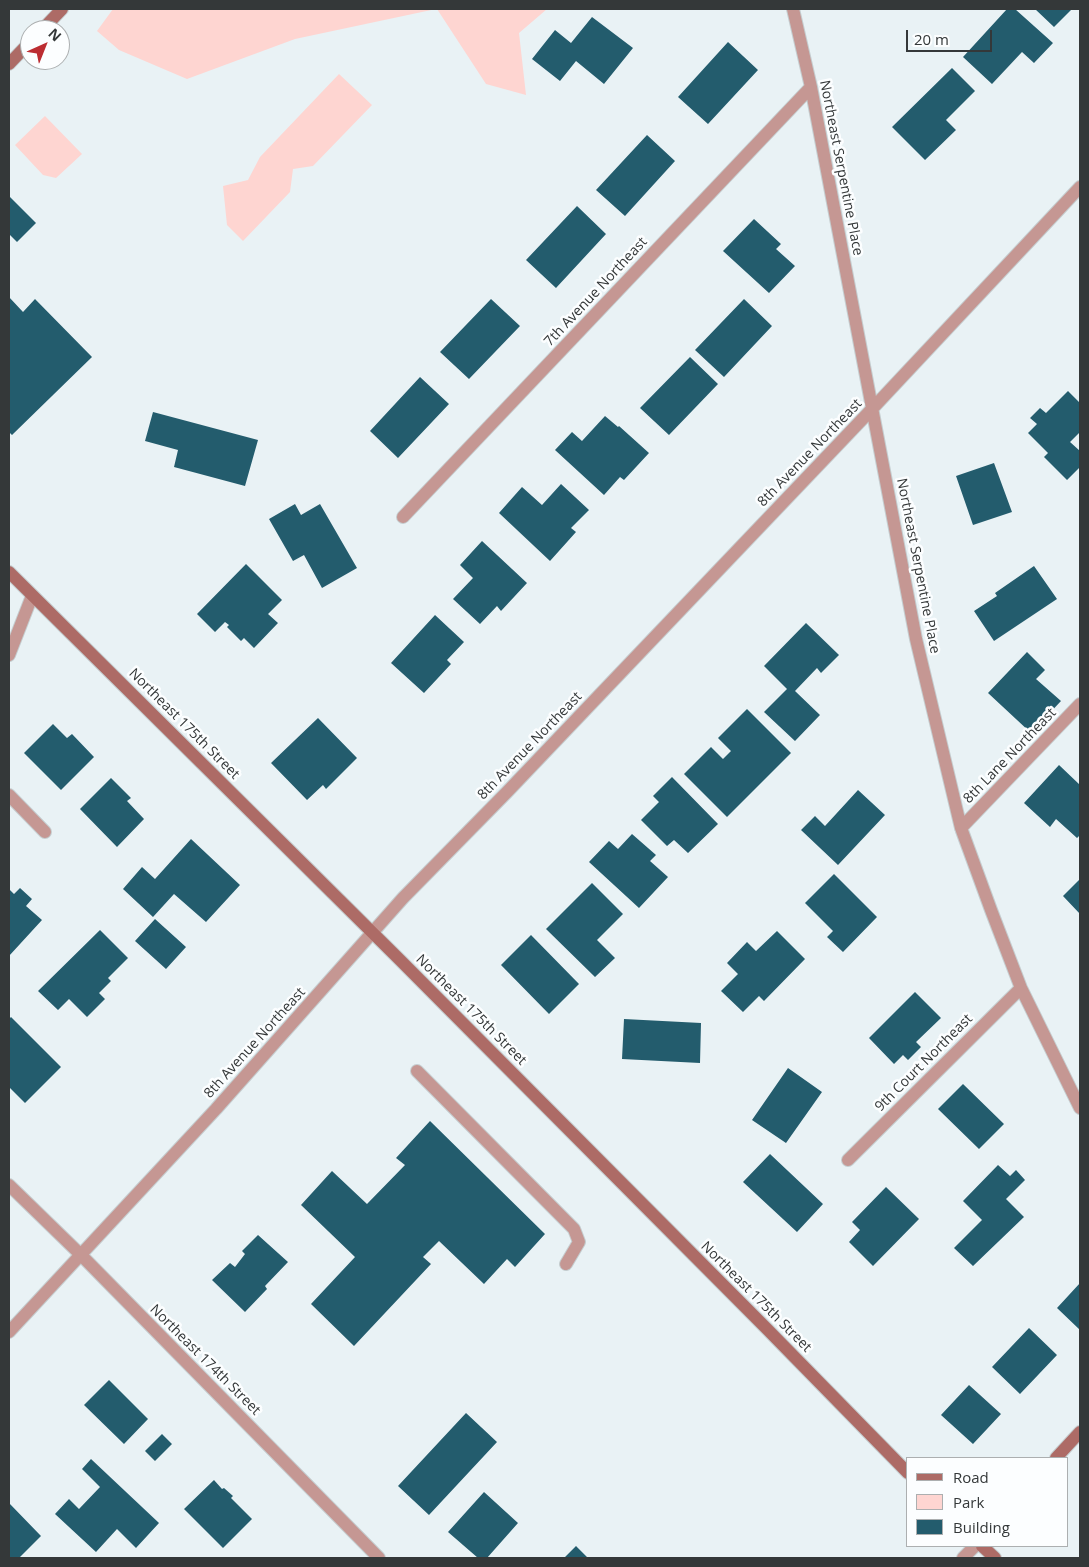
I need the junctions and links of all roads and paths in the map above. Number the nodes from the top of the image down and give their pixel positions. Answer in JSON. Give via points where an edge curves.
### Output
{"nodes":[{"id":1,"x":62,"y":9,"type":"edge"},
{"id":2,"x":794,"y":9,"type":"edge"},
{"id":3,"x":52,"y":20,"type":"edge"},
{"id":4,"x":20,"y":52,"type":"edge"},
{"id":5,"x":9,"y":64,"type":"edge"},
{"id":6,"x":811,"y":87,"type":"junction"},
{"id":7,"x":1080,"y":187,"type":"edge"},
{"id":8,"x":872,"y":409,"type":"junction"},
{"id":9,"x":402,"y":517,"type":"dead end"},
{"id":10,"x":9,"y":572,"type":"edge"},
{"id":11,"x":32,"y":596,"type":"junction"},
{"id":12,"x":9,"y":655,"type":"edge"},
{"id":13,"x":1080,"y":704,"type":"edge"},
{"id":14,"x":9,"y":795,"type":"edge"},
{"id":15,"x":961,"y":828,"type":"junction"},
{"id":16,"x":45,"y":832,"type":"dead end"},
{"id":17,"x":372,"y":933,"type":"junction"},
{"id":18,"x":1022,"y":988,"type":"junction"},
{"id":19,"x":417,"y":1071,"type":"dead end"},
{"id":20,"x":1080,"y":1108,"type":"edge"},
{"id":21,"x":848,"y":1160,"type":"dead end"},
{"id":22,"x":9,"y":1185,"type":"edge"},
{"id":23,"x":81,"y":1255,"type":"junction"},
{"id":24,"x":566,"y":1264,"type":"dead end"},
{"id":25,"x":9,"y":1332,"type":"edge"},
{"id":26,"x":1080,"y":1432,"type":"edge"},
{"id":27,"x":1057,"y":1457,"type":"edge"},
{"id":28,"x":906,"y":1471,"type":"edge"},
{"id":29,"x":974,"y":1547,"type":"edge"},
{"id":30,"x":983,"y":1547,"type":"edge"},
{"id":31,"x":379,"y":1558,"type":"edge"},
{"id":32,"x":963,"y":1558,"type":"edge"},
{"id":33,"x":995,"y":1558,"type":"edge"}],
"edges":[{"from":1,"to":3,"type":"main road"},
{"from":2,"to":6,"type":"street","name":"Northeast Serpentine Place"},
{"from":4,"to":5,"type":"main road"},
{"from":6,"to":8,"type":"street","name":"Northeast Serpentine Place"},
{"from":6,"to":9,"type":"street","name":"7th Avenue Northeast"},
{"from":7,"to":8,"type":"street","name":"8th Avenue Northeast"},
{"from":8,"to":15,"type":"street","name":"Northeast Serpentine Place","via":[[916,639]]},
{"from":8,"to":17,"type":"street","name":"8th Avenue Northeast"},
{"from":10,"to":11,"type":"main road","name":"Northeast 175th Street"},
{"from":11,"to":12,"type":"street"},
{"from":11,"to":17,"type":"main road","name":"Northeast 175th Street"},
{"from":13,"to":15,"type":"street","name":"8th Lane Northeast"},
{"from":14,"to":16,"type":"street"},
{"from":15,"to":18,"type":"street","name":"Northeast Serpentine Place"},
{"from":17,"to":23,"type":"street","name":"8th Avenue Northeast"},
{"from":17,"to":28,"type":"main road","name":"Northeast 175th Street"},
{"from":18,"to":20,"type":"street","name":"Northeast Serpentine Place"},
{"from":18,"to":21,"type":"street","name":"9th Court Northeast"},
{"from":19,"to":24,"type":"street","via":[[574,1229],[579,1242]]},
{"from":22,"to":23,"type":"street","name":"Northeast 174th Street"},
{"from":23,"to":25,"type":"street","name":"8th Avenue Northeast"},
{"from":23,"to":31,"type":"street","name":"Northeast 174th Street"},
{"from":26,"to":27,"type":"main road"},
{"from":29,"to":32,"type":"street"},
{"from":30,"to":33,"type":"main road"}]}
